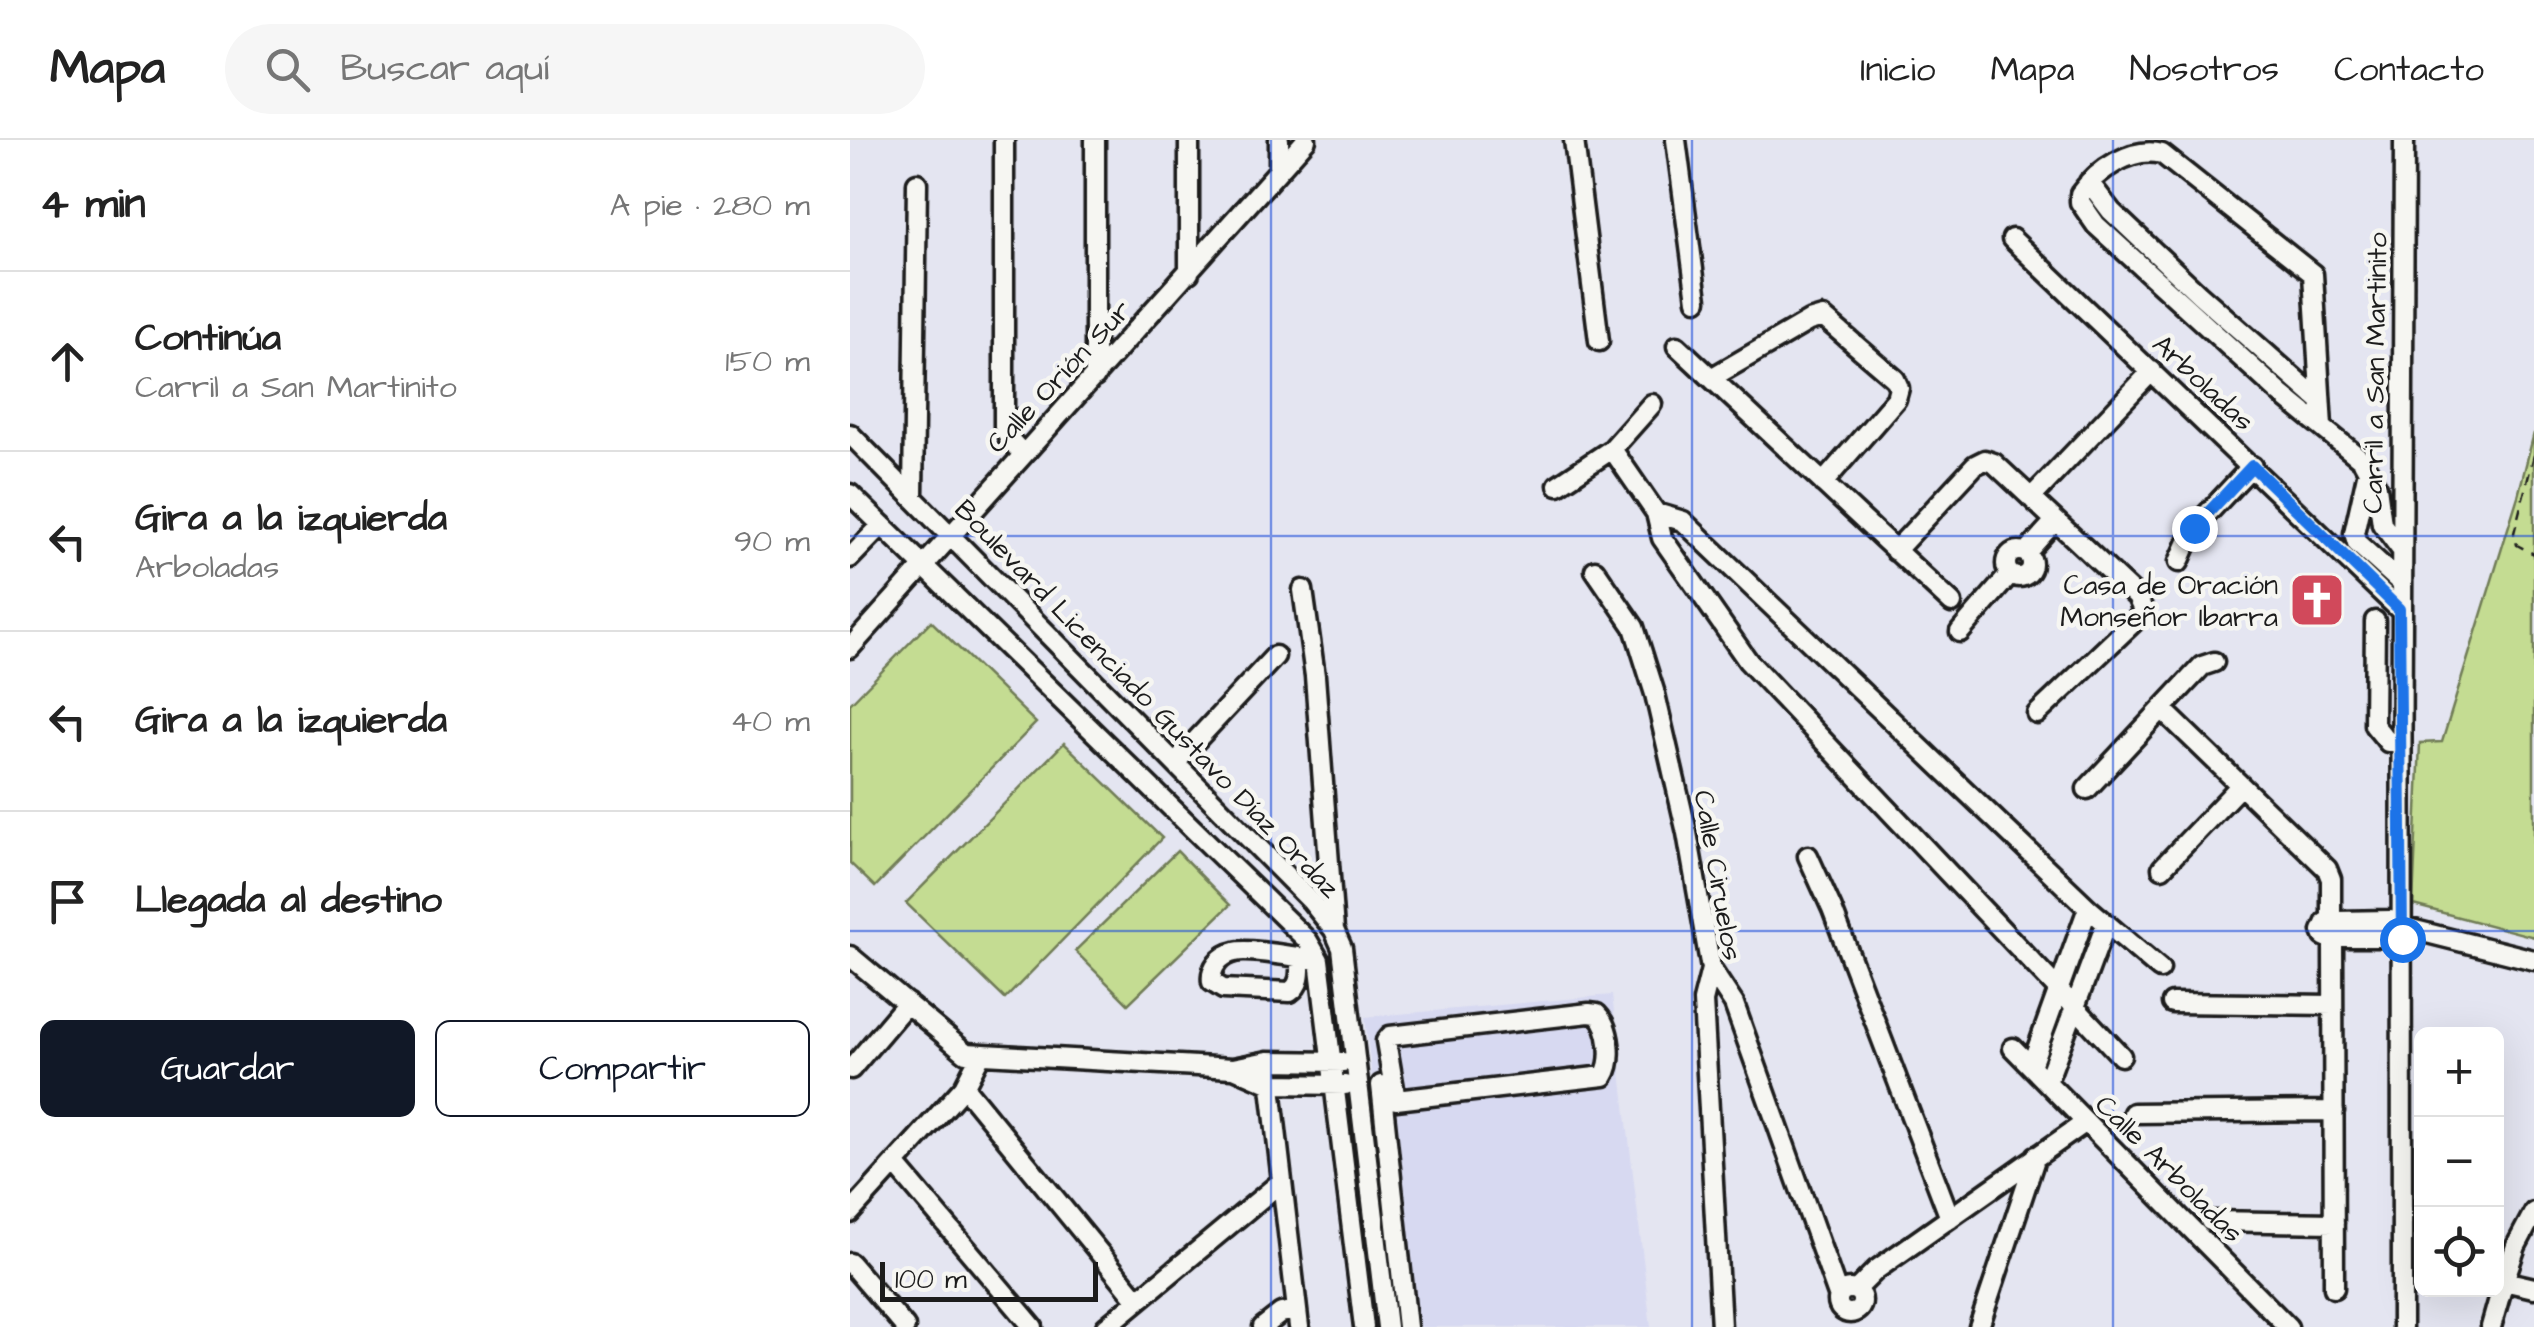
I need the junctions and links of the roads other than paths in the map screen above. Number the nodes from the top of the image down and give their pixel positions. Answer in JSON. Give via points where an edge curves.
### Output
{"nodes":[{"id":1,"x":1004,"y":140,"type":"edge"},
{"id":2,"x":1095,"y":140,"type":"edge"},
{"id":3,"x":1190,"y":140,"type":"edge"},
{"id":4,"x":1278,"y":140,"type":"edge"},
{"id":5,"x":1306,"y":140,"type":"edge"},
{"id":6,"x":1574,"y":140,"type":"edge"},
{"id":7,"x":1676,"y":140,"type":"edge"},
{"id":8,"x":2404,"y":140,"type":"edge"},
{"id":9,"x":1279,"y":168,"type":"junction"},
{"id":10,"x":916,"y":182,"type":"dead end"},
{"id":11,"x":2088,"y":182,"type":"junction"},
{"id":12,"x":2105,"y":204,"type":"junction"},
{"id":13,"x":2090,"y":217,"type":"junction"},
{"id":14,"x":2012,"y":239,"type":"dead end"},
{"id":15,"x":1189,"y":273,"type":"junction"},
{"id":16,"x":1697,"y":300,"type":"dead end"},
{"id":17,"x":2192,"y":301,"type":"junction"},
{"id":18,"x":1599,"y":341,"type":"dead end"},
{"id":19,"x":1677,"y":346,"type":"dead end"},
{"id":20,"x":2152,"y":371,"type":"junction"},
{"id":21,"x":1094,"y":377,"type":"junction"},
{"id":22,"x":1711,"y":378,"type":"junction"},
{"id":23,"x":2286,"y":387,"type":"junction"},
{"id":24,"x":2320,"y":402,"type":"junction"},
{"id":25,"x":1652,"y":404,"type":"dead end"},
{"id":26,"x":2322,"y":426,"type":"junction"},
{"id":27,"x":850,"y":434,"type":"edge"},
{"id":28,"x":1612,"y":449,"type":"junction"},
{"id":29,"x":1023,"y":454,"type":"junction"},
{"id":30,"x":2252,"y":466,"type":"junction"},
{"id":31,"x":2368,"y":474,"type":"junction"},
{"id":32,"x":1823,"y":483,"type":"junction"},
{"id":33,"x":1558,"y":485,"type":"dead end"},
{"id":34,"x":850,"y":494,"type":"edge"},
{"id":35,"x":913,"y":496,"type":"junction"},
{"id":36,"x":2031,"y":498,"type":"junction"},
{"id":37,"x":1656,"y":513,"type":"junction"},
{"id":38,"x":2055,"y":520,"type":"junction"},
{"id":39,"x":2357,"y":522,"type":"junction"},
{"id":40,"x":882,"y":524,"type":"junction"},
{"id":41,"x":2382,"y":524,"type":"junction"},
{"id":42,"x":950,"y":536,"type":"junction"},
{"id":43,"x":2400,"y":548,"type":"junction"},
{"id":44,"x":1895,"y":551,"type":"junction"},
{"id":45,"x":850,"y":558,"type":"edge"},
{"id":46,"x":2179,"y":562,"type":"dead end"},
{"id":47,"x":924,"y":565,"type":"junction"},
{"id":48,"x":1594,"y":570,"type":"dead end"},
{"id":49,"x":2400,"y":582,"type":"junction"},
{"id":50,"x":1303,"y":590,"type":"dead end"},
{"id":51,"x":1952,"y":604,"type":"dead end"},
{"id":52,"x":2399,"y":609,"type":"junction"},
{"id":53,"x":2375,"y":621,"type":"dead end"},
{"id":54,"x":1960,"y":632,"type":"dead end"},
{"id":55,"x":850,"y":648,"type":"edge"},
{"id":56,"x":1275,"y":656,"type":"dead end"},
{"id":57,"x":2214,"y":662,"type":"dead end"},
{"id":58,"x":2164,"y":710,"type":"junction"},
{"id":59,"x":2036,"y":714,"type":"dead end"},
{"id":60,"x":2400,"y":742,"type":"junction"},
{"id":61,"x":1157,"y":745,"type":"junction"},
{"id":62,"x":1175,"y":763,"type":"junction"},
{"id":63,"x":1133,"y":770,"type":"junction"},
{"id":64,"x":2240,"y":786,"type":"junction"},
{"id":65,"x":2087,"y":790,"type":"dead end"},
{"id":66,"x":1808,"y":856,"type":"dead end"},
{"id":67,"x":2162,"y":868,"type":"dead end"},
{"id":68,"x":2088,"y":908,"type":"junction"},
{"id":69,"x":2106,"y":924,"type":"junction"},
{"id":70,"x":2403,"y":927,"type":"junction"},
{"id":71,"x":1334,"y":930,"type":"junction"},
{"id":72,"x":2335,"y":930,"type":"junction"},
{"id":73,"x":850,"y":956,"type":"edge"},
{"id":74,"x":1310,"y":959,"type":"junction"},
{"id":75,"x":2534,"y":960,"type":"edge"},
{"id":76,"x":1711,"y":969,"type":"junction"},
{"id":77,"x":2160,"y":969,"type":"dead end"},
{"id":78,"x":2059,"y":991,"type":"junction"},
{"id":79,"x":907,"y":1003,"type":"junction"},
{"id":80,"x":2172,"y":1003,"type":"dead end"},
{"id":81,"x":2334,"y":1005,"type":"junction"},
{"id":82,"x":2076,"y":1008,"type":"junction"},
{"id":83,"x":2013,"y":1048,"type":"dead end"},
{"id":84,"x":980,"y":1056,"type":"junction"},
{"id":85,"x":2121,"y":1056,"type":"dead end"},
{"id":86,"x":1268,"y":1061,"type":"junction"},
{"id":87,"x":1332,"y":1062,"type":"junction"},
{"id":88,"x":1357,"y":1062,"type":"junction"},
{"id":89,"x":2031,"y":1066,"type":"junction"},
{"id":90,"x":1234,"y":1068,"type":"junction"},
{"id":91,"x":851,"y":1069,"type":"edge"},
{"id":92,"x":2048,"y":1082,"type":"junction"},
{"id":93,"x":1271,"y":1084,"type":"junction"},
{"id":94,"x":1333,"y":1085,"type":"junction"},
{"id":95,"x":1358,"y":1085,"type":"junction"},
{"id":96,"x":1386,"y":1085,"type":"junction"},
{"id":97,"x":964,"y":1087,"type":"junction"},
{"id":98,"x":2334,"y":1111,"type":"junction"},
{"id":99,"x":2133,"y":1112,"type":"dead end"},
{"id":100,"x":2083,"y":1118,"type":"junction"},
{"id":101,"x":2041,"y":1152,"type":"junction"},
{"id":102,"x":895,"y":1164,"type":"junction"},
{"id":103,"x":1281,"y":1182,"type":"junction"},
{"id":104,"x":2534,"y":1212,"type":"edge"},
{"id":105,"x":850,"y":1213,"type":"edge"},
{"id":106,"x":1950,"y":1218,"type":"junction"},
{"id":107,"x":2210,"y":1221,"type":"dead end"},
{"id":108,"x":2334,"y":1223,"type":"junction"},
{"id":109,"x":2402,"y":1252,"type":"junction"},
{"id":110,"x":2414,"y":1256,"type":"edge"},
{"id":111,"x":850,"y":1263,"type":"edge"},
{"id":112,"x":2504,"y":1272,"type":"edge"},
{"id":113,"x":2504,"y":1281,"type":"edge"},
{"id":114,"x":2334,"y":1288,"type":"dead end"},
{"id":115,"x":2534,"y":1288,"type":"edge"},
{"id":116,"x":1847,"y":1293,"type":"junction"},
{"id":117,"x":2497,"y":1297,"type":"edge"},
{"id":118,"x":1138,"y":1300,"type":"junction"},
{"id":119,"x":1298,"y":1318,"type":"edge"},
{"id":120,"x":1853,"y":1320,"type":"edge"},
{"id":121,"x":904,"y":1327,"type":"edge"},
{"id":122,"x":1033,"y":1327,"type":"edge"},
{"id":123,"x":1106,"y":1327,"type":"edge"},
{"id":124,"x":1263,"y":1327,"type":"edge"},
{"id":125,"x":1364,"y":1327,"type":"edge"},
{"id":126,"x":1387,"y":1327,"type":"edge"},
{"id":127,"x":1407,"y":1327,"type":"edge"},
{"id":128,"x":1720,"y":1327,"type":"edge"},
{"id":129,"x":1979,"y":1327,"type":"edge"},
{"id":130,"x":2288,"y":1327,"type":"edge"},
{"id":131,"x":2402,"y":1327,"type":"edge"},
{"id":132,"x":2491,"y":1327,"type":"edge"}],
"edges":[{"from":1,"to":29,"type":"street","via":[[1004,426]]},
{"from":2,"to":21,"type":"street"},
{"from":3,"to":15,"type":"street"},
{"from":4,"to":9,"type":"street"},
{"from":5,"to":9,"type":"street","name":"Calle Orión Sur"},
{"from":6,"to":18,"type":"street"},
{"from":7,"to":16,"type":"street"},
{"from":8,"to":43,"type":"street","name":"Carril a San Martinito"},
{"from":9,"to":15,"type":"street","name":"Calle Orión Sur"},
{"from":10,"to":35,"type":"street"},
{"from":11,"to":12,"type":"street"},
{"from":11,"to":13,"type":"street","via":[[2080,202]]},
{"from":11,"to":24,"type":"street","via":[[2146,150],[2162,154],[2313,274]]},
{"from":12,"to":13,"type":"street"},
{"from":12,"to":17,"type":"street"},
{"from":13,"to":17,"type":"street"},
{"from":14,"to":20,"type":"street","name":"Arboladas"},
{"from":15,"to":21,"type":"street","name":"Calle Orión Sur"},
{"from":17,"to":23,"type":"street"},
{"from":19,"to":22,"type":"street"},
{"from":20,"to":30,"type":"street","name":"Arboladas"},
{"from":20,"to":36,"type":"street"},
{"from":21,"to":29,"type":"street","name":"Calle Orión Sur"},
{"from":22,"to":32,"type":"street"},
{"from":22,"to":32,"type":"street","via":[[1823,317],[1895,379],[1896,399]]},
{"from":23,"to":24,"type":"street"},
{"from":23,"to":26,"type":"street"},
{"from":24,"to":26,"type":"street"},
{"from":25,"to":28,"type":"street"},
{"from":26,"to":31,"type":"street","via":[[2362,460]]},
{"from":27,"to":35,"type":"street","name":"Boulevard Licenciado Gustavo Díaz Ordaz"},
{"from":28,"to":33,"type":"street"},
{"from":28,"to":37,"type":"street"},
{"from":29,"to":42,"type":"street","name":"Calle Orión Sur"},
{"from":30,"to":46,"type":"street","via":[[2194,528]]},
{"from":30,"to":52,"type":"street","name":"Arboladas"},
{"from":31,"to":39,"type":"street"},
{"from":31,"to":41,"type":"street"},
{"from":32,"to":44,"type":"street"},
{"from":34,"to":40,"type":"street","name":"Boulevard Licenciado Gustavo Díaz Ordaz"},
{"from":35,"to":42,"type":"street","name":"Boulevard Licenciado Gustavo Díaz Ordaz"},
{"from":36,"to":38,"type":"street"},
{"from":36,"to":44,"type":"street","via":[[1984,460]]},
{"from":37,"to":68,"type":"street","via":[[1683,521]]},
{"from":37,"to":78,"type":"street","via":[[1662,538],[1748,661]]},
{"from":38,"to":54,"type":"street","via":[[2026,553],[2029,572],[2010,574]]},
{"from":38,"to":59,"type":"street","via":[[2143,610]]},
{"from":39,"to":41,"type":"street"},
{"from":39,"to":49,"type":"street","via":[[2357,543]]},
{"from":40,"to":45,"type":"street"},
{"from":40,"to":47,"type":"street","name":"Boulevard Licenciado Gustavo Díaz Ordaz"},
{"from":41,"to":43,"type":"street"},
{"from":42,"to":47,"type":"street","name":"Calle Orión Sur"},
{"from":42,"to":61,"type":"street","name":"Boulevard Licenciado Gustavo Díaz Ordaz"},
{"from":43,"to":49,"type":"street","name":"Carril a San Martinito"},
{"from":44,"to":51,"type":"street"},
{"from":47,"to":55,"type":"street","name":"Calle Orión Sur"},
{"from":47,"to":63,"type":"street","name":"Boulevard Licenciado Gustavo Díaz Ordaz"},
{"from":48,"to":76,"type":"street","name":"Calle Ciruelos","via":[[1634,627],[1655,694]]},
{"from":49,"to":52,"type":"street","name":"Carril a San Martinito"},
{"from":50,"to":71,"type":"street"},
{"from":52,"to":60,"type":"street","name":"Carril a San Martinito"},
{"from":53,"to":60,"type":"street","via":[[2374,725],[2388,742]]},
{"from":56,"to":62,"type":"street"},
{"from":57,"to":58,"type":"street","via":[[2202,666]]},
{"from":58,"to":64,"type":"street"},
{"from":58,"to":65,"type":"street"},
{"from":60,"to":70,"type":"street","name":"Carril a San Martinito"},
{"from":61,"to":62,"type":"street","name":"Boulevard Licenciado Gustavo Díaz Ordaz"},
{"from":61,"to":63,"type":"street"},
{"from":62,"to":71,"type":"street","name":"Boulevard Licenciado Gustavo Díaz Ordaz"},
{"from":63,"to":74,"type":"street","name":"Boulevard Licenciado Gustavo Díaz Ordaz","via":[[1308,940]]},
{"from":64,"to":67,"type":"street"},
{"from":64,"to":72,"type":"street","via":[[2327,869]]},
{"from":66,"to":106,"type":"street"},
{"from":68,"to":69,"type":"street"},
{"from":68,"to":78,"type":"street"},
{"from":69,"to":77,"type":"street"},
{"from":69,"to":82,"type":"street"},
{"from":70,"to":72,"type":"street","via":[[2390,920]]},
{"from":70,"to":75,"type":"street"},
{"from":70,"to":109,"type":"street","name":"Carril a San Martinito"},
{"from":71,"to":88,"type":"street","name":"Boulevard Licenciado Gustavo Díaz Ordaz"},
{"from":72,"to":81,"type":"street"},
{"from":73,"to":79,"type":"street"},
{"from":74,"to":74,"type":"street","via":[[1290,992],[1223,989],[1210,974],[1235,952]]},
{"from":74,"to":87,"type":"street"},
{"from":76,"to":116,"type":"street","via":[[1734,1004]]},
{"from":76,"to":128,"type":"street","name":"Calle Ciruelos","via":[[1703,1001]]},
{"from":78,"to":82,"type":"street"},
{"from":78,"to":89,"type":"street"},
{"from":79,"to":84,"type":"street","via":[[966,1053]]},
{"from":79,"to":91,"type":"street"},
{"from":80,"to":81,"type":"street"},
{"from":81,"to":98,"type":"street"},
{"from":82,"to":85,"type":"street"},
{"from":82,"to":92,"type":"street"},
{"from":83,"to":89,"type":"street","name":"Calle Arboladas"},
{"from":84,"to":90,"type":"street"},
{"from":84,"to":97,"type":"street"},
{"from":86,"to":87,"type":"street"},
{"from":86,"to":90,"type":"street"},
{"from":86,"to":93,"type":"street"},
{"from":87,"to":88,"type":"street"},
{"from":87,"to":94,"type":"street"},
{"from":88,"to":95,"type":"street","name":"Boulevard Licenciado Gustavo Díaz Ordaz"},
{"from":89,"to":92,"type":"street","name":"Calle Arboladas"},
{"from":90,"to":93,"type":"street"},
{"from":92,"to":100,"type":"street","name":"Calle Arboladas"},
{"from":93,"to":94,"type":"street"},
{"from":93,"to":103,"type":"street"},
{"from":94,"to":95,"type":"street"},
{"from":94,"to":125,"type":"street"},
{"from":95,"to":96,"type":"street"},
{"from":95,"to":126,"type":"street","name":"Boulevard Licenciado Gustavo Díaz Ordaz"},
{"from":96,"to":96,"type":"street","via":[[1396,1100],[1598,1079],[1610,1059],[1605,1025],[1589,1013],[1396,1033],[1386,1041]]},
{"from":96,"to":127,"type":"street"},
{"from":97,"to":102,"type":"street"},
{"from":97,"to":118,"type":"street"},
{"from":98,"to":99,"type":"street"},
{"from":98,"to":108,"type":"street"},
{"from":100,"to":101,"type":"street"},
{"from":100,"to":130,"type":"street","name":"Calle Arboladas"},
{"from":101,"to":106,"type":"street"},
{"from":101,"to":129,"type":"street"},
{"from":102,"to":105,"type":"street"},
{"from":102,"to":122,"type":"street"},
{"from":103,"to":118,"type":"street"},
{"from":103,"to":119,"type":"street"},
{"from":104,"to":112,"type":"street"},
{"from":106,"to":116,"type":"street"},
{"from":107,"to":108,"type":"street"},
{"from":108,"to":114,"type":"street"},
{"from":109,"to":110,"type":"street"},
{"from":109,"to":131,"type":"street","name":"Carril a San Martinito"},
{"from":111,"to":121,"type":"street"},
{"from":113,"to":115,"type":"street"},
{"from":116,"to":120,"type":"street","via":[[1862,1298]]},
{"from":117,"to":132,"type":"street"},
{"from":118,"to":123,"type":"street"},
{"from":119,"to":124,"type":"street","via":[[1280,1313]]}]}
